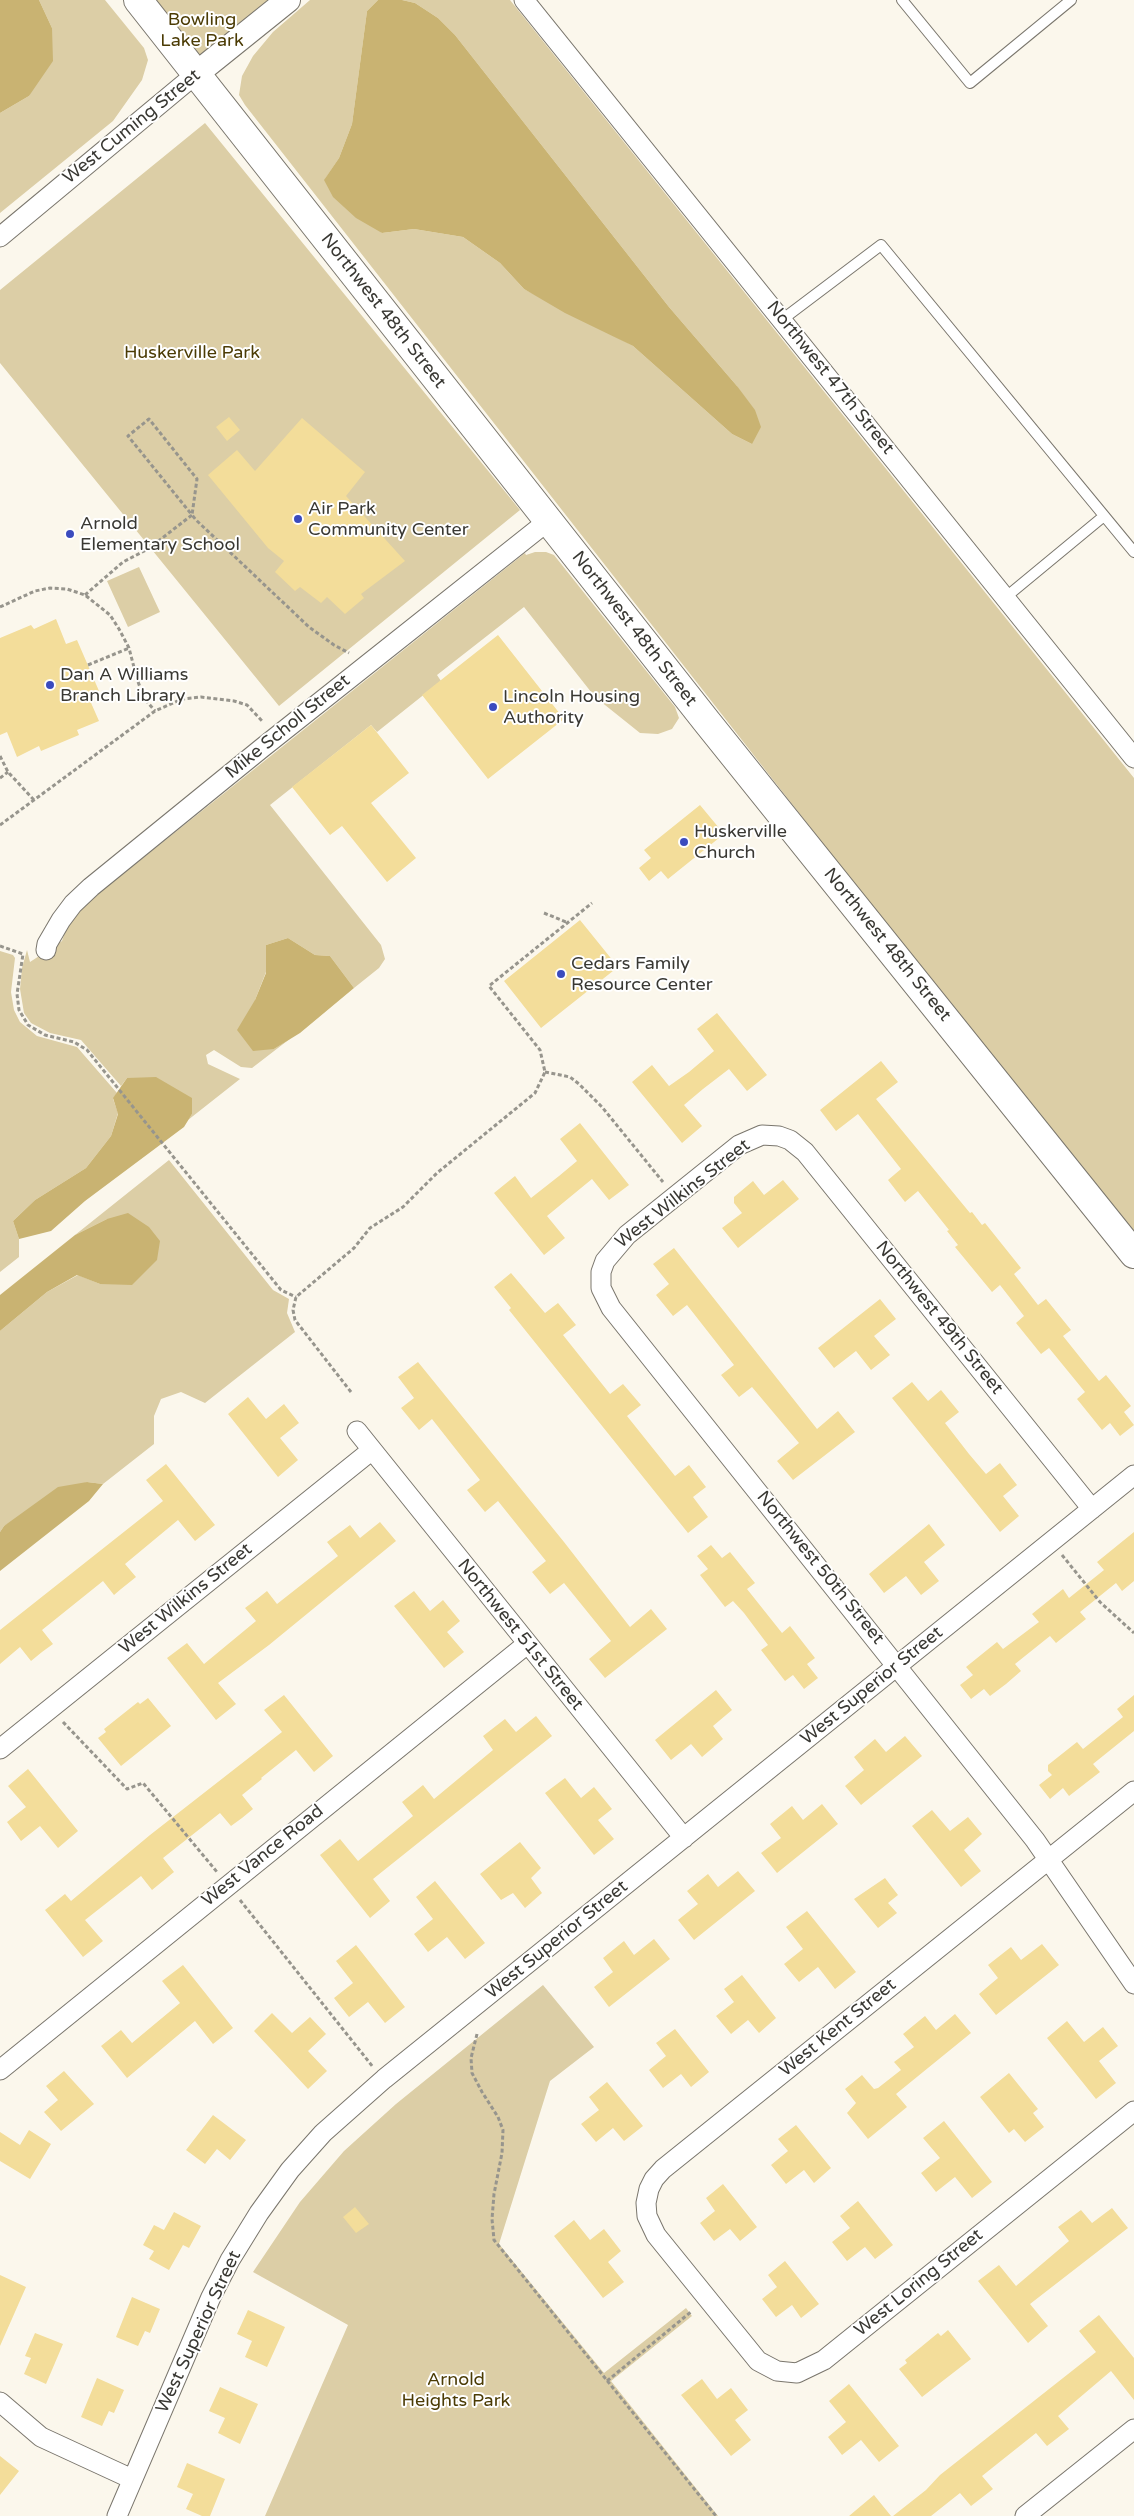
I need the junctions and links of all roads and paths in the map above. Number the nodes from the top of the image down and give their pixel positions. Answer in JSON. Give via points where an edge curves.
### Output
{"nodes":[{"id":1,"x":138,"y":0,"type":"edge"},
{"id":2,"x":288,"y":0,"type":"edge"},
{"id":3,"x":524,"y":0,"type":"edge"},
{"id":4,"x":1071,"y":0,"type":"edge"},
{"id":5,"x":908,"y":2,"type":"edge"},
{"id":6,"x":196,"y":74,"type":"junction"},
{"id":7,"x":0,"y":237,"type":"edge"},
{"id":8,"x":783,"y":320,"type":"junction"},
{"id":9,"x":192,"y":515,"type":"junction"},
{"id":10,"x":1104,"y":516,"type":"junction"},
{"id":11,"x":548,"y":520,"type":"junction"},
{"id":12,"x":1134,"y":552,"type":"edge"},
{"id":13,"x":85,"y":595,"type":"junction"},
{"id":14,"x":1006,"y":597,"type":"junction"},
{"id":15,"x":0,"y":607,"type":"edge"},
{"id":16,"x":129,"y":648,"type":"junction"},
{"id":17,"x":350,"y":653,"type":"dead end"},
{"id":18,"x":88,"y":665,"type":"dead end"},
{"id":19,"x":155,"y":711,"type":"junction"},
{"id":20,"x":263,"y":722,"type":"dead end"},
{"id":21,"x":0,"y":756,"type":"edge"},
{"id":22,"x":1134,"y":758,"type":"edge"},
{"id":23,"x":8,"y":772,"type":"junction"},
{"id":24,"x":0,"y":778,"type":"edge"},
{"id":25,"x":34,"y":800,"type":"junction"},
{"id":26,"x":0,"y":825,"type":"edge"},
{"id":27,"x":592,"y":902,"type":"dead end"},
{"id":28,"x":544,"y":913,"type":"dead end"},
{"id":29,"x":567,"y":923,"type":"junction"},
{"id":30,"x":0,"y":946,"type":"edge"},
{"id":31,"x":46,"y":950,"type":"dead end"},
{"id":32,"x":545,"y":1072,"type":"junction"},
{"id":33,"x":779,"y":1136,"type":"joint"},
{"id":34,"x":662,"y":1182,"type":"dead end"},
{"id":35,"x":1134,"y":1254,"type":"edge"},
{"id":36,"x":601,"y":1272,"type":"joint"},
{"id":37,"x":296,"y":1298,"type":"junction"},
{"id":38,"x":351,"y":1392,"type":"dead end"},
{"id":39,"x":357,"y":1431,"type":"dead end"},
{"id":40,"x":372,"y":1450,"type":"junction"},
{"id":41,"x":1134,"y":1475,"type":"edge"},
{"id":42,"x":1092,"y":1509,"type":"junction"},
{"id":43,"x":1052,"y":1542,"type":"junction"},
{"id":44,"x":1134,"y":1633,"type":"edge"},
{"id":45,"x":527,"y":1644,"type":"junction"},
{"id":46,"x":898,"y":1665,"type":"junction"},
{"id":47,"x":0,"y":1749,"type":"edge"},
{"id":48,"x":1134,"y":1791,"type":"edge"},
{"id":49,"x":684,"y":1838,"type":"junction"},
{"id":50,"x":1048,"y":1859,"type":"junction"},
{"id":51,"x":1134,"y":1984,"type":"edge"},
{"id":52,"x":478,"y":2034,"type":"dead end"},
{"id":53,"x":0,"y":2070,"type":"edge"},
{"id":54,"x":1134,"y":2111,"type":"edge"},
{"id":55,"x":707,"y":2298,"type":"joint"},
{"id":56,"x":692,"y":2311,"type":"dead end"},
{"id":57,"x":607,"y":2381,"type":"junction"},
{"id":58,"x":0,"y":2402,"type":"edge"},
{"id":59,"x":1134,"y":2429,"type":"edge"},
{"id":60,"x":132,"y":2479,"type":"junction"},
{"id":61,"x":117,"y":2516,"type":"edge"},
{"id":62,"x":716,"y":2516,"type":"edge"},
{"id":63,"x":1025,"y":2516,"type":"edge"}],
"edges":[{"from":1,"to":6,"type":"main road","name":"Northwest 48th Street"},
{"from":2,"to":6,"type":"street","name":"West Cuming Street"},
{"from":3,"to":8,"type":"street","name":"Northwest 47th Street"},
{"from":4,"to":5,"type":"lane","via":[[970,84]]},
{"from":6,"to":7,"type":"street","name":"West Cuming Street"},
{"from":6,"to":11,"type":"main road","name":"Northwest 48th Street"},
{"from":8,"to":10,"type":"lane","via":[[881,245]]},
{"from":8,"to":14,"type":"street","name":"Northwest 47th Street"},
{"from":9,"to":9,"type":"path","via":[[128,436],[149,419],[197,479]]},
{"from":9,"to":13,"type":"path","via":[[148,549],[123,562]]},
{"from":9,"to":17,"type":"path","via":[[275,597],[334,645]]},
{"from":10,"to":12,"type":"lane"},
{"from":10,"to":14,"type":"lane"},
{"from":11,"to":31,"type":"street","name":"Mike Scholl Street","via":[[91,887],[61,920]]},
{"from":11,"to":35,"type":"main road","name":"Northwest 48th Street"},
{"from":13,"to":15,"type":"path","via":[[50,588],[35,591]]},
{"from":13,"to":16,"type":"path","via":[[110,615]]},
{"from":14,"to":22,"type":"street","name":"Northwest 47th Street"},
{"from":16,"to":18,"type":"path"},
{"from":16,"to":19,"type":"path","via":[[139,686]]},
{"from":19,"to":20,"type":"path","via":[[191,697],[218,698],[247,705]]},
{"from":19,"to":25,"type":"path"},
{"from":21,"to":23,"type":"path"},
{"from":23,"to":24,"type":"path"},
{"from":23,"to":25,"type":"path"},
{"from":25,"to":26,"type":"path"},
{"from":27,"to":29,"type":"path"},
{"from":28,"to":29,"type":"path"},
{"from":29,"to":32,"type":"path","via":[[489,986],[540,1050]]},
{"from":30,"to":37,"type":"path","via":[[22,954],[17,994],[19,1010],[28,1025],[44,1035],[64,1039],[87,1050],[281,1290]]},
{"from":32,"to":34,"type":"path","via":[[570,1077],[579,1084]]},
{"from":32,"to":37,"type":"path","via":[[528,1100],[437,1174],[403,1207],[370,1228],[354,1248]]},
{"from":33,"to":36,"type":"street","name":"West Wilkins Street","via":[[756,1136],[739,1145],[627,1235],[611,1252]]},
{"from":33,"to":42,"type":"street","name":"Northwest 49th Street","via":[[805,1152]]},
{"from":36,"to":46,"type":"street","name":"Northwest 50th Street","via":[[602,1288],[611,1308]]},
{"from":37,"to":38,"type":"path","via":[[295,1320]]},
{"from":39,"to":40,"type":"street","name":"Northwest 51st Street"},
{"from":40,"to":45,"type":"street","name":"Northwest 51st Street"},
{"from":40,"to":47,"type":"street","name":"West Wilkins Street"},
{"from":41,"to":42,"type":"street","name":"West Superior Street"},
{"from":42,"to":43,"type":"street","name":"West Superior Street"},
{"from":43,"to":44,"type":"path","via":[[1100,1602]]},
{"from":43,"to":46,"type":"street","name":"West Superior Street"},
{"from":45,"to":49,"type":"street","name":"Northwest 51st Street"},
{"from":45,"to":53,"type":"street","name":"West Vance Road"},
{"from":46,"to":49,"type":"street","name":"West Superior Street"},
{"from":46,"to":50,"type":"street","name":"Northwest 50th Street"},
{"from":48,"to":50,"type":"street","name":"West Kent Street"},
{"from":49,"to":60,"type":"street","name":"West Superior Street","via":[[384,2079],[323,2134],[290,2170],[258,2213],[211,2297]]},
{"from":50,"to":51,"type":"street","name":"Northwest 50th Street"},
{"from":50,"to":55,"type":"street","name":"West Kent Street","via":[[654,2179],[646,2203],[649,2223]]},
{"from":52,"to":57,"type":"path","via":[[471,2058],[472,2073],[503,2130],[494,2194],[494,2240]]},
{"from":54,"to":55,"type":"street","name":"West Loring Street","via":[[824,2360],[806,2371],[789,2374],[765,2366],[752,2355]]},
{"from":56,"to":57,"type":"path"},
{"from":57,"to":62,"type":"path"},
{"from":58,"to":60,"type":"street","via":[[41,2438]]},
{"from":59,"to":63,"type":"street"},
{"from":60,"to":61,"type":"street","name":"West Superior Street"}]}
